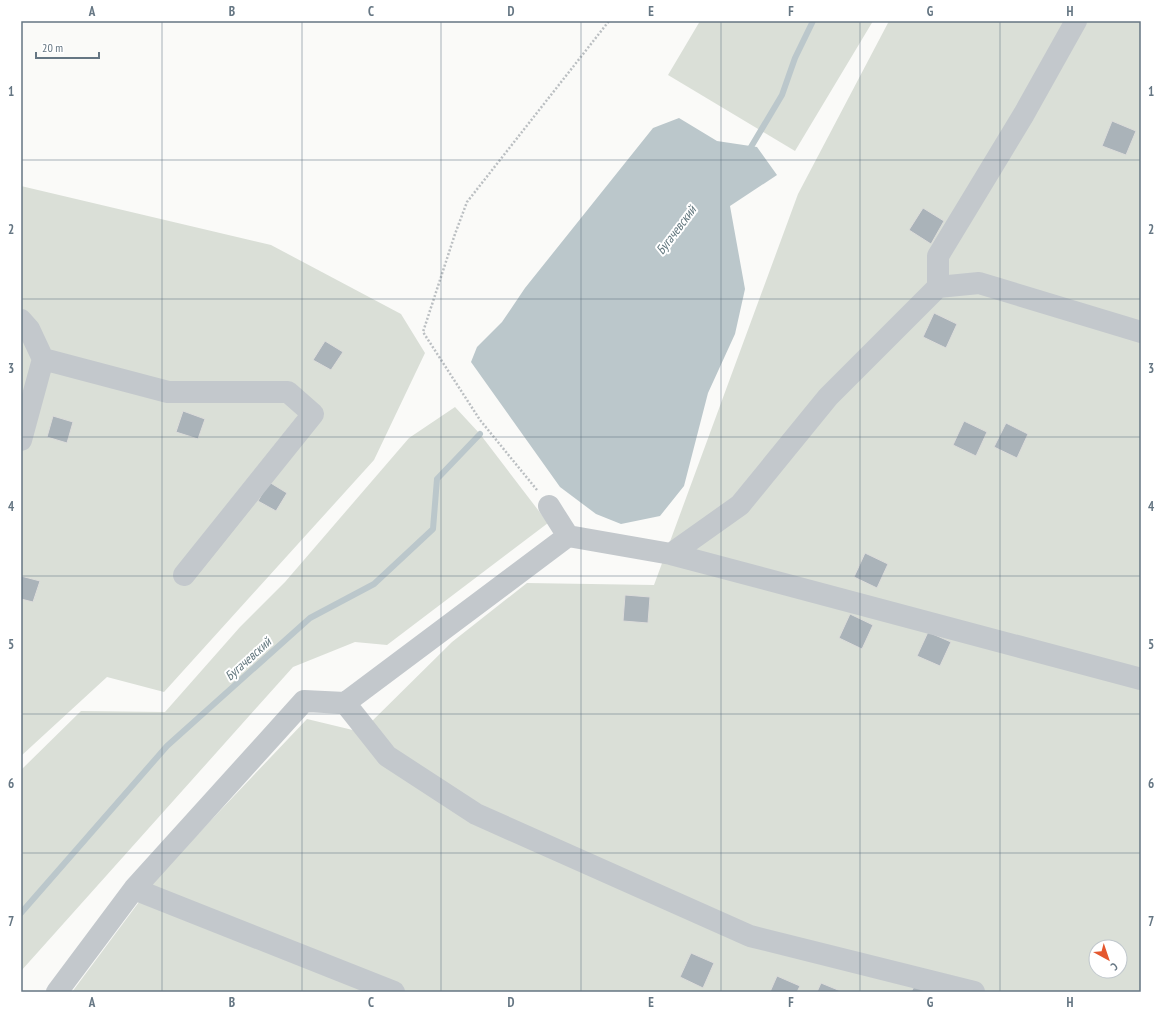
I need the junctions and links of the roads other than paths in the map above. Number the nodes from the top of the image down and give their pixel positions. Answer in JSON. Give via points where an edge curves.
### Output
{"nodes":[{"id":1,"x":1076,"y":21,"type":"edge"},
{"id":2,"x":938,"y":286,"type":"junction"},
{"id":3,"x":21,"y":320,"type":"edge"},
{"id":4,"x":1141,"y":332,"type":"edge"},
{"id":5,"x":43,"y":359,"type":"junction"},
{"id":6,"x":21,"y":440,"type":"edge"},
{"id":7,"x":549,"y":506,"type":"road end"},
{"id":8,"x":568,"y":536,"type":"junction"},
{"id":9,"x":671,"y":554,"type":"junction"},
{"id":10,"x":184,"y":575,"type":"dead end"},
{"id":11,"x":1141,"y":679,"type":"edge"},
{"id":12,"x":345,"y":703,"type":"junction"},
{"id":13,"x":134,"y":889,"type":"junction"},
{"id":14,"x":57,"y":992,"type":"edge"},
{"id":15,"x":394,"y":992,"type":"edge"},
{"id":16,"x":974,"y":992,"type":"edge"}],
"edges":[{"from":1,"to":2,"type":"lane","via":[[1024,114],[938,256]]},
{"from":2,"to":4,"type":"lane","via":[[979,283]]},
{"from":2,"to":9,"type":"lane","via":[[828,397],[740,505]]},
{"from":3,"to":5,"type":"lane","via":[[29,329]]},
{"from":5,"to":6,"type":"lane"},
{"from":5,"to":10,"type":"lane","via":[[168,392],[288,392],[313,414]]},
{"from":7,"to":8,"type":"lane"},
{"from":8,"to":9,"type":"lane"},
{"from":8,"to":12,"type":"lane"},
{"from":9,"to":11,"type":"lane"},
{"from":12,"to":13,"type":"lane","via":[[304,701]]},
{"from":12,"to":16,"type":"lane","via":[[387,756],[476,814],[750,936]]},
{"from":13,"to":14,"type":"lane"},
{"from":13,"to":15,"type":"lane"}]}
